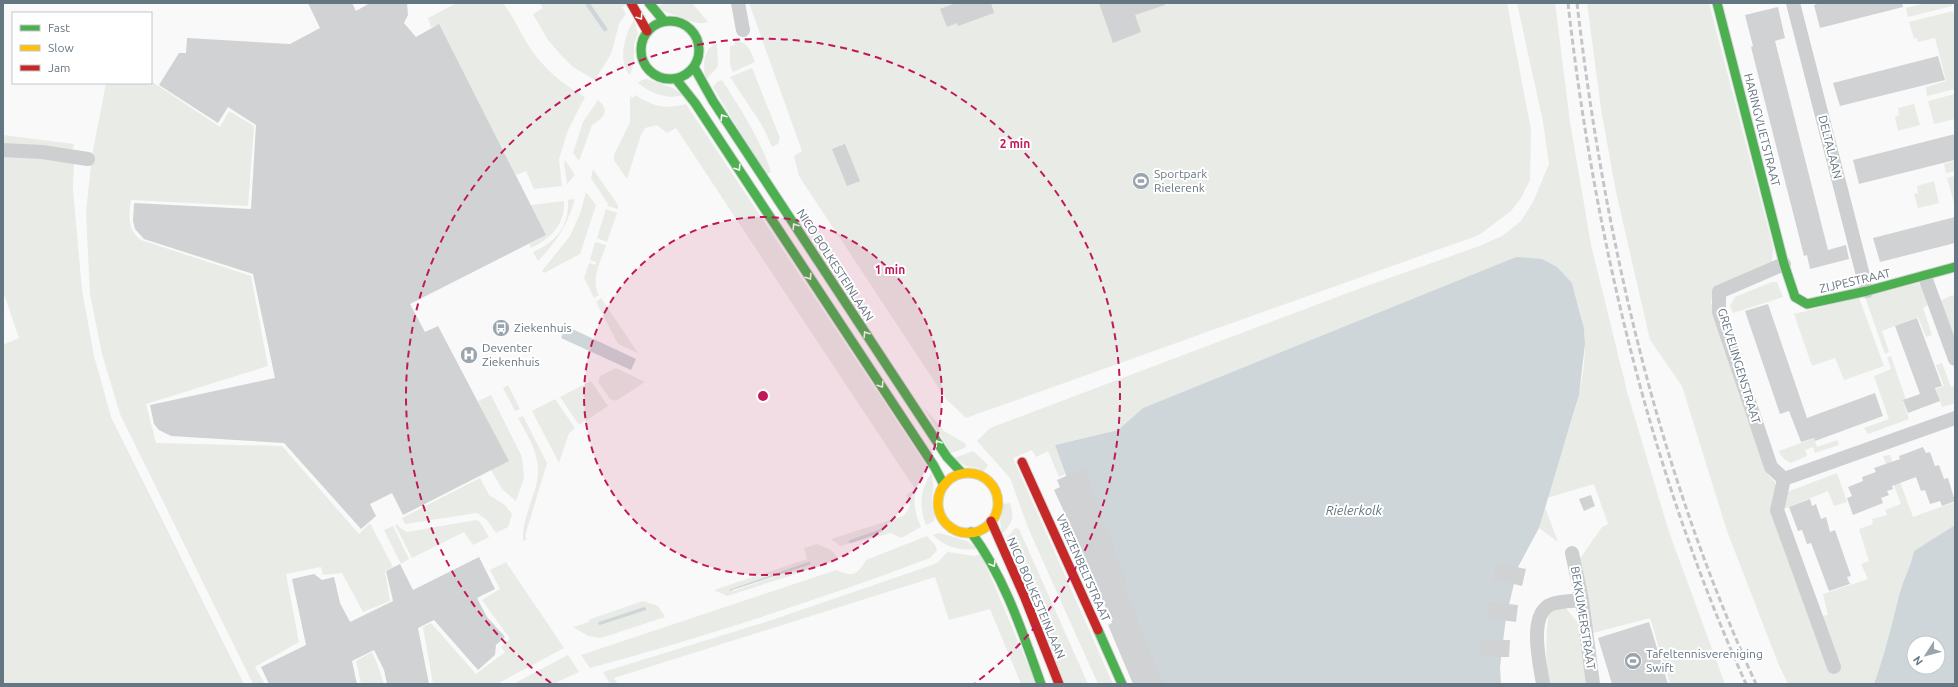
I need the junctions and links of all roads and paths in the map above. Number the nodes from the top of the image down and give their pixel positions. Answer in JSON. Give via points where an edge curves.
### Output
{"nodes":[{"id":1,"x":631,"y":3,"type":"edge"},
{"id":2,"x":649,"y":3,"type":"edge"},
{"id":3,"x":738,"y":3,"type":"edge"},
{"id":4,"x":1717,"y":3,"type":"edge"},
{"id":5,"x":1793,"y":3,"type":"edge"},
{"id":6,"x":664,"y":21,"type":"junction"},
{"id":7,"x":744,"y":30,"type":"dead end"},
{"id":8,"x":647,"y":31,"type":"junction"},
{"id":9,"x":694,"y":67,"type":"junction"},
{"id":10,"x":676,"y":79,"type":"junction"},
{"id":11,"x":3,"y":150,"type":"edge"},
{"id":12,"x":88,"y":159,"type":"dead end"},
{"id":13,"x":1784,"y":264,"type":"junction"},
{"id":14,"x":1955,"y":267,"type":"edge"},
{"id":15,"x":1924,"y":276,"type":"junction"},
{"id":16,"x":1867,"y":291,"type":"junction"},
{"id":17,"x":1955,"y":359,"type":"edge"},
{"id":18,"x":1955,"y":418,"type":"edge"},
{"id":19,"x":1022,"y":462,"type":"dead end"},
{"id":20,"x":962,"y":474,"type":"junction"},
{"id":21,"x":1784,"y":479,"type":"junction"},
{"id":22,"x":944,"y":484,"type":"junction"},
{"id":23,"x":991,"y":521,"type":"junction"},
{"id":24,"x":971,"y":532,"type":"junction"},
{"id":25,"x":1572,"y":553,"type":"dead end"},
{"id":26,"x":1582,"y":600,"type":"junction"},
{"id":27,"x":1834,"y":667,"type":"dead end"},
{"id":28,"x":1041,"y":684,"type":"edge"},
{"id":29,"x":1059,"y":684,"type":"edge"},
{"id":30,"x":1122,"y":684,"type":"edge"},
{"id":31,"x":1543,"y":684,"type":"edge"},
{"id":32,"x":1592,"y":684,"type":"edge"}],
"edges":[{"from":1,"to":8,"type":"street","one_way":true},
{"from":2,"to":6,"type":"street"},
{"from":3,"to":7,"type":"street"},
{"from":4,"to":13,"type":"street","name":"HARINGVLIETSTRAAT"},
{"from":5,"to":16,"type":"street","name":"DELTALAAN"},
{"from":6,"to":8,"type":"street"},
{"from":6,"to":9,"type":"street","via":[[680,22],[693,32],[699,46]]},
{"from":8,"to":10,"type":"street","via":[[641,44],[641,57],[647,69],[663,79]]},
{"from":9,"to":10,"type":"street"},
{"from":20,"to":9,"type":"street","name":"NICO BOLKESTEINLAAN","one_way":true,"via":[[947,457],[712,101]]},
{"from":10,"to":22,"type":"street","one_way":true,"via":[[713,129]]},
{"from":11,"to":12,"type":"street","via":[[42,152]]},
{"from":13,"to":16,"type":"street","name":"ZIJPESTRAAT","via":[[1795,297],[1807,304]]},
{"from":13,"to":21,"type":"street","name":"GREVELINGENSTRAAT","via":[[1719,292],[1719,312],[1771,468]]},
{"from":14,"to":15,"type":"street","name":"ZIJPESTRAAT"},
{"from":15,"to":16,"type":"street","name":"ZIJPESTRAAT"},
{"from":15,"to":17,"type":"street"},
{"from":18,"to":21,"type":"street"},
{"from":19,"to":30,"type":"street","name":"VRIEZENBELTSTRAAT"},
{"from":20,"to":22,"type":"street"},
{"from":20,"to":23,"type":"street","via":[[979,476],[993,487],[997,505]]},
{"from":21,"to":27,"type":"street","via":[[1777,510]]},
{"from":22,"to":24,"type":"street","via":[[938,500],[941,516],[957,530]]},
{"from":23,"to":24,"type":"street"},
{"from":23,"to":29,"type":"street","name":"NICO BOLKESTEINLAAN"},
{"from":24,"to":28,"type":"street","one_way":true,"via":[[996,570]]},
{"from":25,"to":26,"type":"street","name":"BEKKUMERSTRAAT"},
{"from":26,"to":31,"type":"street","via":[[1552,604],[1543,609],[1539,618],[1537,637]]},
{"from":26,"to":32,"type":"street","name":"BEKKUMERSTRAAT"}]}
